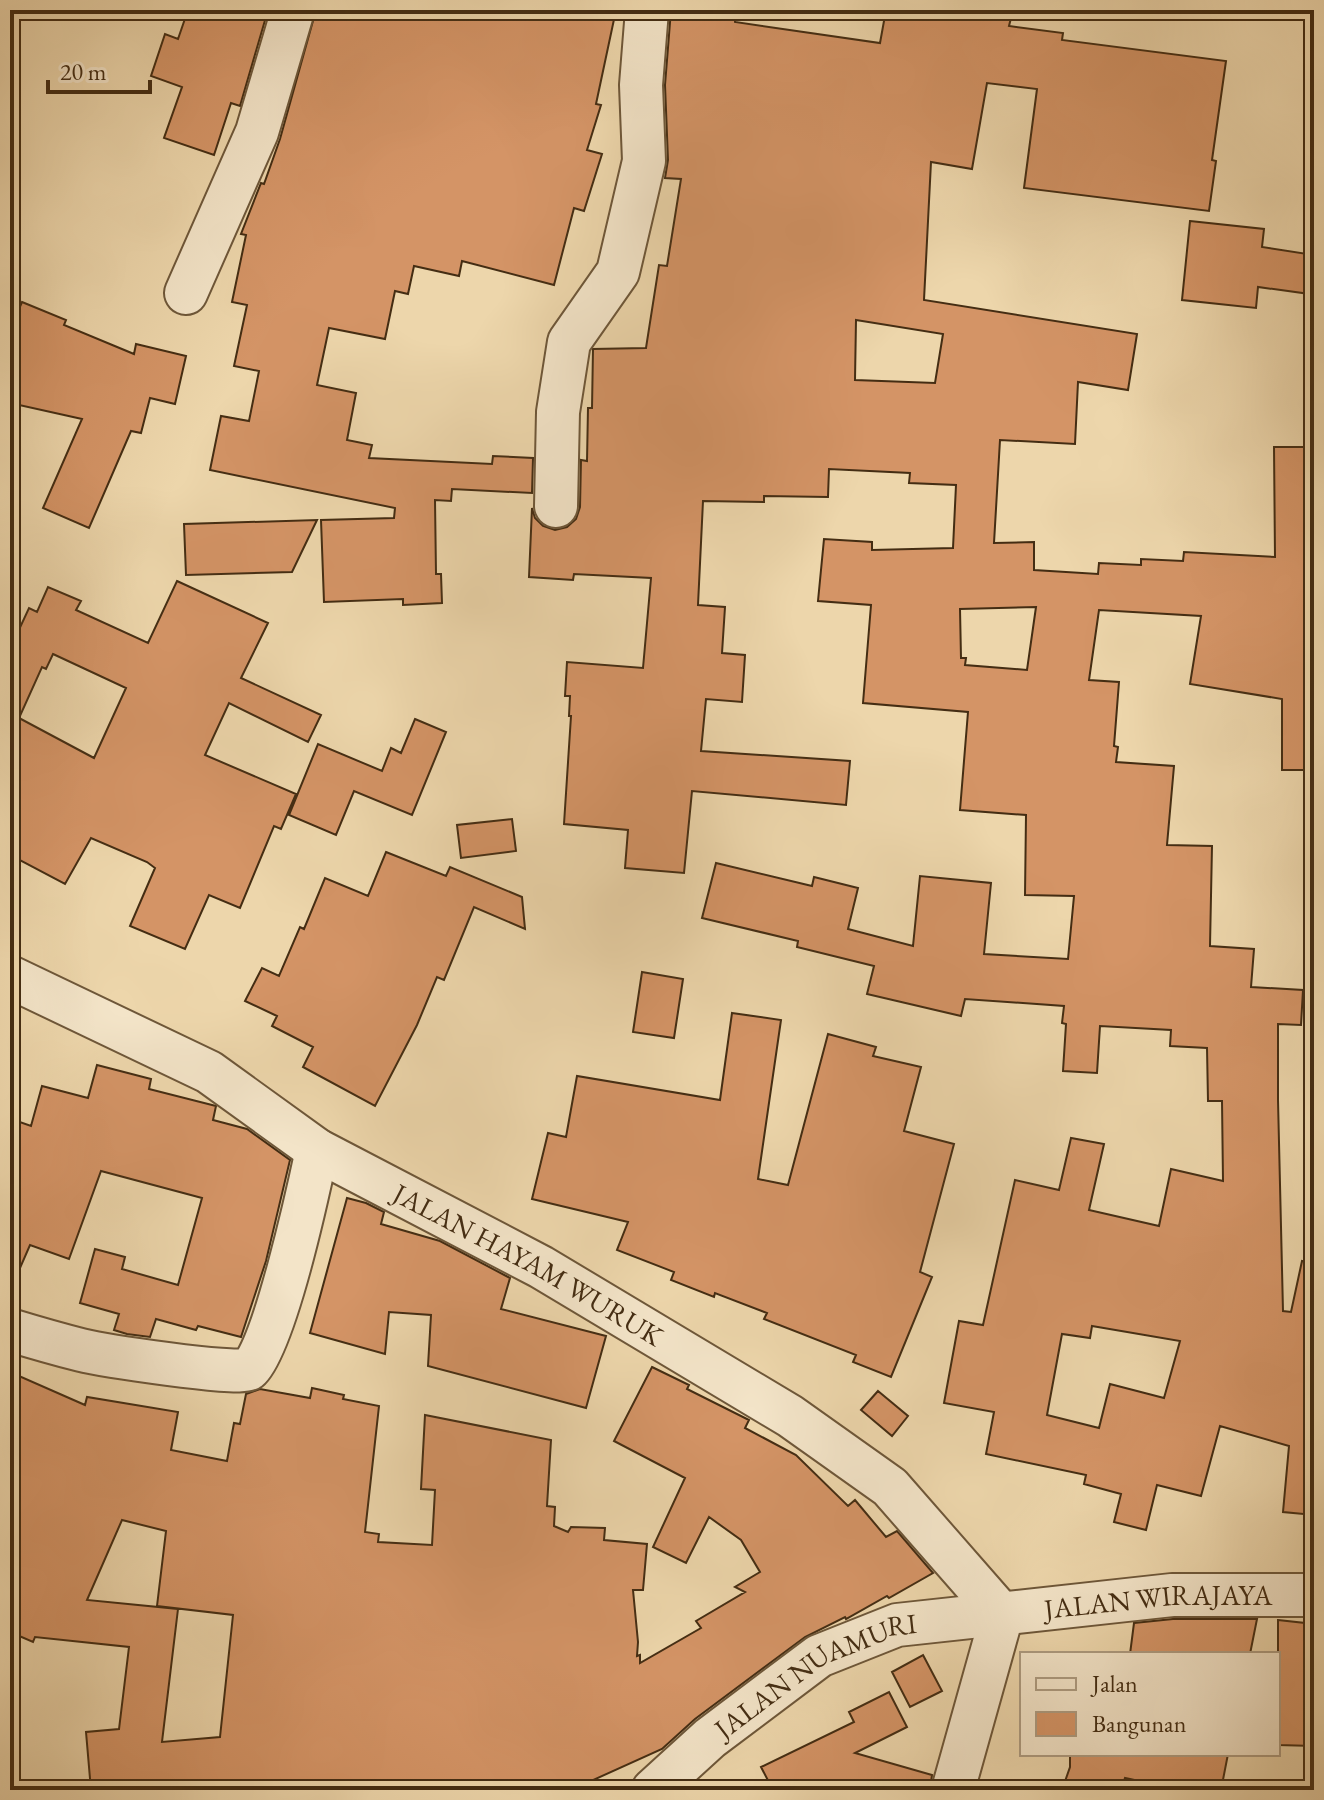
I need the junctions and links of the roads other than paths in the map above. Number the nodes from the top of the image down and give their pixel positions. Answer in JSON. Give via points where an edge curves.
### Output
{"nodes":[{"id":1,"x":293,"y":10,"type":"edge"},
{"id":2,"x":647,"y":10,"type":"edge"},
{"id":3,"x":186,"y":293,"type":"dead end"},
{"id":4,"x":556,"y":506,"type":"dead end"},
{"id":5,"x":12,"y":983,"type":"edge"},
{"id":6,"x":317,"y":1150,"type":"junction"},
{"id":7,"x":10,"y":1330,"type":"edge"},
{"id":8,"x":1314,"y":1595,"type":"edge"},
{"id":9,"x":1002,"y":1615,"type":"junction"},
{"id":10,"x":653,"y":1790,"type":"edge"},
{"id":11,"x":953,"y":1790,"type":"edge"}],
"edges":[{"from":1,"to":3,"type":"street","via":[[257,132]]},
{"from":2,"to":4,"type":"street","via":[[641,85],[644,161],[618,272],[569,342],[558,412]]},
{"from":5,"to":6,"type":"street","name":"JALAN HAYAM WURUK","via":[[209,1072]]},
{"from":6,"to":7,"type":"street","via":[[286,1283],[259,1358],[249,1370],[212,1370],[84,1350]]},
{"from":6,"to":9,"type":"street","name":"JALAN HAYAM WURUK","via":[[541,1267],[790,1416],[890,1487]]},
{"from":8,"to":9,"type":"street","name":"JALAN WIRAJAYA","via":[[1172,1595]]},
{"from":9,"to":10,"type":"street","name":"JALAN NUAMURI","via":[[897,1625],[819,1656],[710,1738]]},
{"from":9,"to":11,"type":"street"}]}
